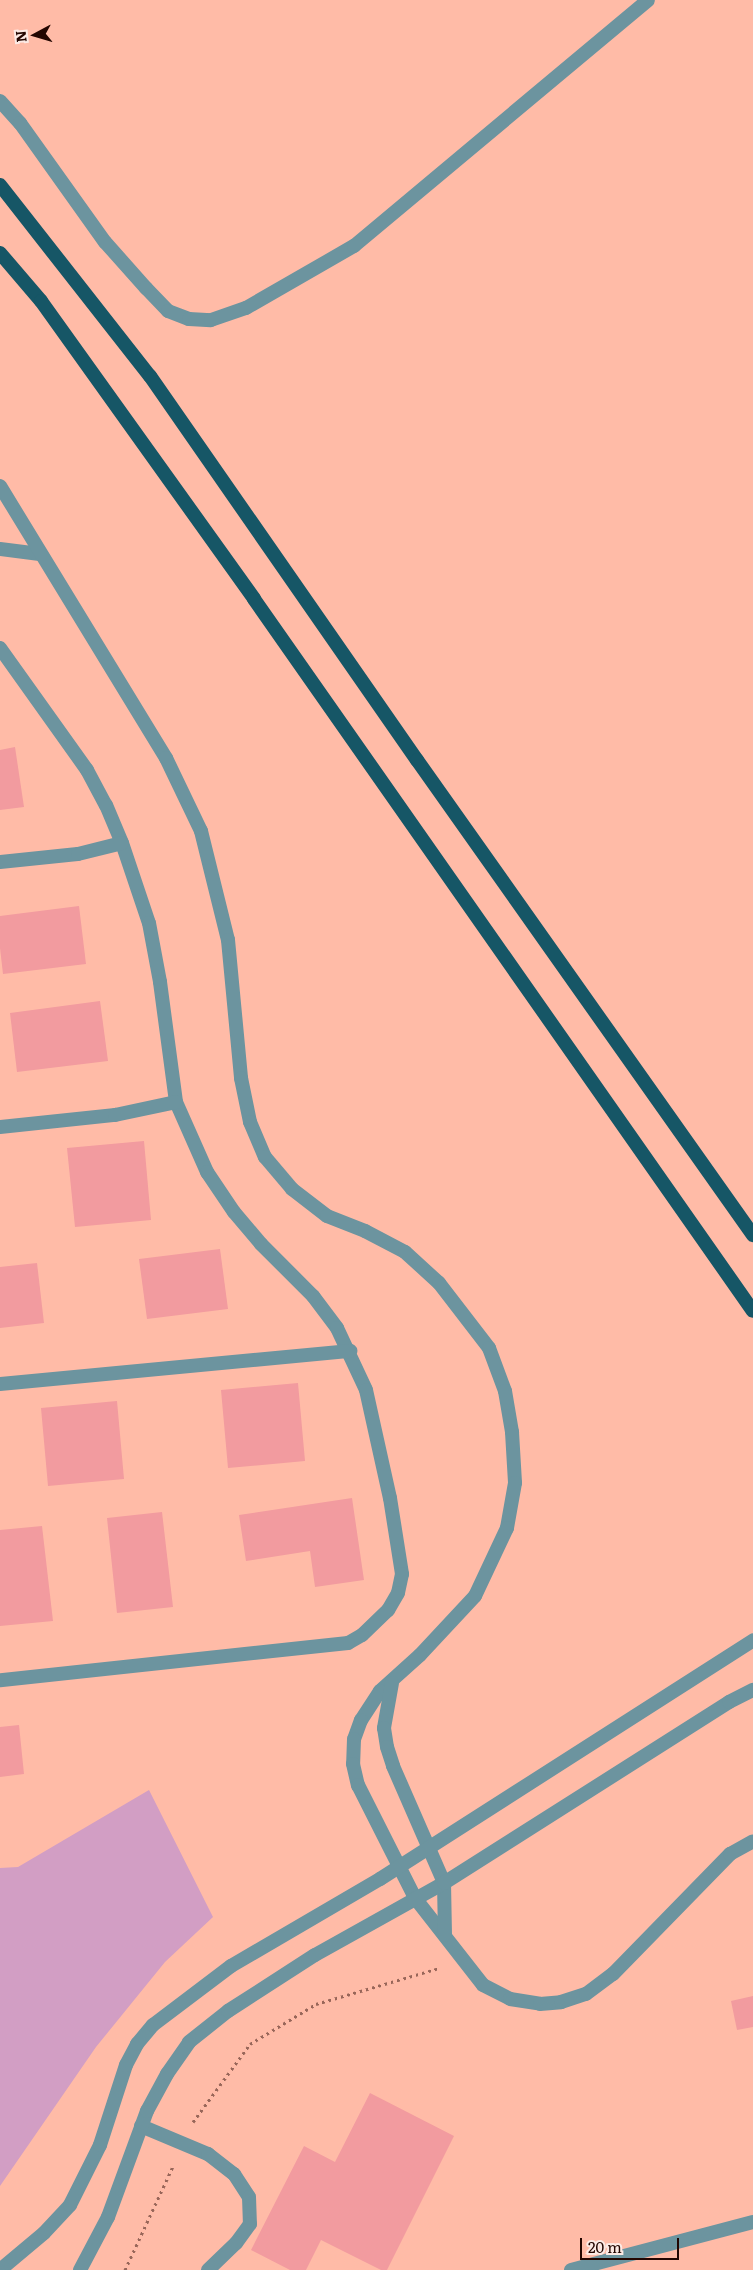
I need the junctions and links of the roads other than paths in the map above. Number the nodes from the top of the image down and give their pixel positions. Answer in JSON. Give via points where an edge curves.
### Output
{"nodes":[{"id":1,"x":648,"y":0,"type":"edge"},
{"id":2,"x":0,"y":102,"type":"edge"},
{"id":3,"x":0,"y":185,"type":"edge"},
{"id":4,"x":0,"y":253,"type":"edge"},
{"id":5,"x":0,"y":486,"type":"edge"},
{"id":6,"x":0,"y":549,"type":"edge"},
{"id":7,"x":40,"y":554,"type":"junction"},
{"id":8,"x":0,"y":648,"type":"edge"},
{"id":9,"x":122,"y":843,"type":"junction"},
{"id":10,"x":0,"y":862,"type":"edge"},
{"id":11,"x":176,"y":1102,"type":"junction"},
{"id":12,"x":0,"y":1127,"type":"edge"},
{"id":13,"x":753,"y":1235,"type":"edge"},
{"id":14,"x":753,"y":1312,"type":"edge"},
{"id":15,"x":350,"y":1351,"type":"junction"},
{"id":16,"x":0,"y":1384,"type":"edge"},
{"id":17,"x":753,"y":1640,"type":"edge"},
{"id":18,"x":0,"y":1680,"type":"edge"},
{"id":19,"x":392,"y":1683,"type":"junction"},
{"id":20,"x":753,"y":1690,"type":"edge"},
{"id":21,"x":753,"y":1841,"type":"edge"},
{"id":22,"x":428,"y":1848,"type":"junction"},
{"id":23,"x":399,"y":1867,"type":"junction"},
{"id":24,"x":444,"y":1883,"type":"junction"},
{"id":25,"x":415,"y":1898,"type":"junction"},
{"id":26,"x":445,"y":1935,"type":"junction"},
{"id":27,"x":142,"y":2126,"type":"junction"},
{"id":28,"x":753,"y":2222,"type":"edge"},
{"id":29,"x":0,"y":2270,"type":"edge"},
{"id":30,"x":80,"y":2270,"type":"edge"},
{"id":31,"x":208,"y":2270,"type":"edge"},
{"id":32,"x":571,"y":2270,"type":"edge"}],
"edges":[{"from":1,"to":2,"type":"street","via":[[354,246],[246,308],[211,320],[189,319],[168,311],[105,242],[31,139]]},
{"from":3,"to":13,"type":"highway","via":[[150,376],[416,760]]},
{"from":4,"to":14,"type":"highway","via":[[41,301],[254,599]]},
{"from":5,"to":7,"type":"street"},
{"from":6,"to":7,"type":"street"},
{"from":7,"to":19,"type":"street","via":[[166,758],[201,831],[228,940],[241,1078],[250,1122],[265,1157],[292,1189],[327,1216],[405,1252],[439,1283],[489,1348],[505,1391],[512,1432],[515,1483],[507,1528],[475,1596]]},
{"from":8,"to":9,"type":"street","via":[[87,770]]},
{"from":9,"to":10,"type":"street","via":[[78,854]]},
{"from":9,"to":11,"type":"street","via":[[148,923],[160,982]]},
{"from":11,"to":12,"type":"street","via":[[115,1115]]},
{"from":11,"to":15,"type":"street","via":[[207,1172],[234,1212],[313,1296]]},
{"from":15,"to":16,"type":"street"},
{"from":15,"to":18,"type":"street","via":[[366,1390],[380,1446],[402,1574],[398,1593],[376,1623],[348,1643]]},
{"from":17,"to":22,"type":"street"},
{"from":19,"to":22,"type":"street","via":[[384,1728],[387,1747]]},
{"from":19,"to":23,"type":"street","via":[[380,1691],[361,1720],[354,1739],[353,1764],[367,1806]]},
{"from":20,"to":24,"type":"street","via":[[729,1702]]},
{"from":21,"to":26,"type":"street","via":[[730,1854],[613,1974],[586,1994],[561,2002],[510,1999],[483,1985]]},
{"from":22,"to":23,"type":"street"},
{"from":22,"to":24,"type":"street"},
{"from":23,"to":25,"type":"street"},
{"from":23,"to":29,"type":"street","via":[[230,1966],[153,2025],[137,2044],[126,2065],[100,2145],[70,2204],[44,2233]]},
{"from":24,"to":25,"type":"street"},
{"from":24,"to":26,"type":"street"},
{"from":25,"to":26,"type":"street"},
{"from":25,"to":27,"type":"street","via":[[278,1978],[228,2011],[190,2042],[167,2074]]},
{"from":27,"to":30,"type":"street","via":[[108,2217]]},
{"from":27,"to":31,"type":"street","via":[[208,2154],[234,2174],[249,2197],[250,2224]]},
{"from":28,"to":32,"type":"street"}]}
